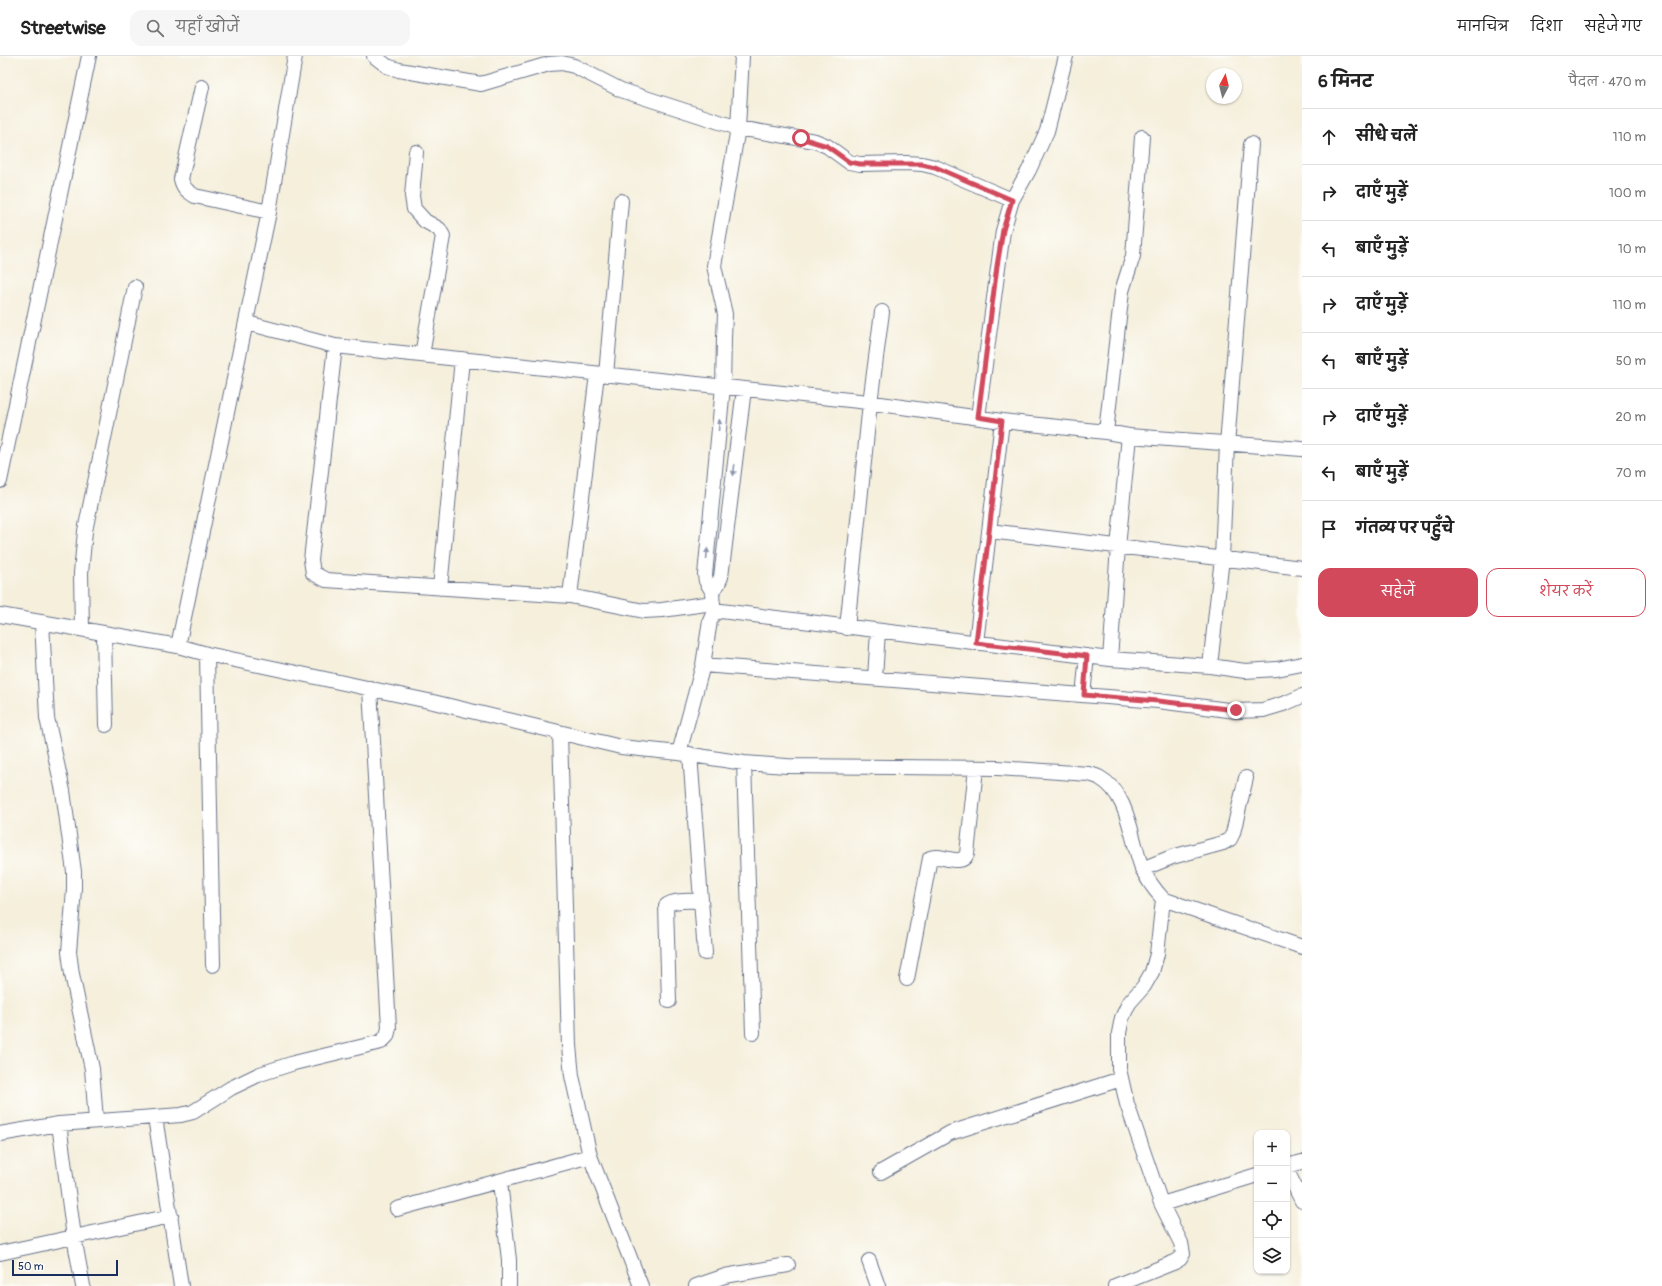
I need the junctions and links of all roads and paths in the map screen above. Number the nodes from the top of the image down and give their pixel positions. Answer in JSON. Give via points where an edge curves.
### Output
{"nodes":[{"id":1,"x":89,"y":56,"type":"edge"},
{"id":2,"x":295,"y":56,"type":"edge"},
{"id":3,"x":374,"y":56,"type":"edge"},
{"id":4,"x":742,"y":56,"type":"edge"},
{"id":5,"x":1066,"y":56,"type":"edge"},
{"id":6,"x":554,"y":60,"type":"edge"},
{"id":7,"x":202,"y":87,"type":"dead end"},
{"id":8,"x":738,"y":128,"type":"junction"},
{"id":9,"x":1142,"y":137,"type":"dead end"},
{"id":10,"x":1251,"y":144,"type":"dead end"},
{"id":11,"x":416,"y":152,"type":"dead end"},
{"id":12,"x":1012,"y":200,"type":"junction"},
{"id":13,"x":621,"y":201,"type":"dead end"},
{"id":14,"x":269,"y":212,"type":"junction"},
{"id":15,"x":136,"y":287,"type":"dead end"},
{"id":16,"x":882,"y":312,"type":"dead end"},
{"id":17,"x":247,"y":323,"type":"junction"},
{"id":18,"x":335,"y":346,"type":"junction"},
{"id":19,"x":422,"y":355,"type":"junction"},
{"id":20,"x":462,"y":360,"type":"junction"},
{"id":21,"x":601,"y":375,"type":"junction"},
{"id":22,"x":722,"y":387,"type":"junction"},
{"id":23,"x":744,"y":389,"type":"junction"},
{"id":24,"x":870,"y":403,"type":"junction"},
{"id":25,"x":978,"y":417,"type":"junction"},
{"id":26,"x":1002,"y":421,"type":"junction"},
{"id":27,"x":1106,"y":432,"type":"junction"},
{"id":28,"x":1129,"y":436,"type":"junction"},
{"id":29,"x":1227,"y":445,"type":"junction"},
{"id":30,"x":1302,"y":449,"type":"edge"},
{"id":31,"x":0,"y":481,"type":"edge"},
{"id":32,"x":989,"y":531,"type":"junction"},
{"id":33,"x":1118,"y":547,"type":"junction"},
{"id":34,"x":1222,"y":558,"type":"junction"},
{"id":35,"x":1302,"y":568,"type":"edge"},
{"id":36,"x":440,"y":588,"type":"junction"},
{"id":37,"x":570,"y":596,"type":"junction"},
{"id":38,"x":713,"y":603,"type":"junction"},
{"id":39,"x":0,"y":615,"type":"edge"},
{"id":40,"x":42,"y":622,"type":"junction"},
{"id":41,"x":846,"y":628,"type":"junction"},
{"id":42,"x":82,"y":629,"type":"junction"},
{"id":43,"x":878,"y":631,"type":"junction"},
{"id":44,"x":104,"y":633,"type":"junction"},
{"id":45,"x":976,"y":643,"type":"junction"},
{"id":46,"x":178,"y":646,"type":"junction"},
{"id":47,"x":207,"y":654,"type":"junction"},
{"id":48,"x":1110,"y":659,"type":"junction"},
{"id":49,"x":1302,"y":664,"type":"edge"},
{"id":50,"x":703,"y":665,"type":"junction"},
{"id":51,"x":1210,"y":666,"type":"junction"},
{"id":52,"x":1085,"y":675,"type":"junction"},
{"id":53,"x":875,"y":678,"type":"junction"},
{"id":54,"x":370,"y":688,"type":"junction"},
{"id":55,"x":1302,"y":696,"type":"edge"},
{"id":56,"x":106,"y":725,"type":"dead end"},
{"id":57,"x":560,"y":733,"type":"junction"},
{"id":58,"x":685,"y":753,"type":"junction"},
{"id":59,"x":744,"y":763,"type":"junction"},
{"id":60,"x":976,"y":768,"type":"junction"},
{"id":61,"x":1246,"y":778,"type":"dead end"},
{"id":62,"x":1142,"y":869,"type":"junction"},
{"id":63,"x":1163,"y":899,"type":"junction"},
{"id":64,"x":701,"y":901,"type":"junction"},
{"id":65,"x":1302,"y":948,"type":"edge"},
{"id":66,"x":705,"y":953,"type":"dead end"},
{"id":67,"x":213,"y":965,"type":"dead end"},
{"id":68,"x":907,"y":979,"type":"dead end"},
{"id":69,"x":669,"y":1001,"type":"dead end"},
{"id":70,"x":753,"y":1033,"type":"dead end"},
{"id":71,"x":1121,"y":1079,"type":"junction"},
{"id":72,"x":155,"y":1117,"type":"junction"},
{"id":73,"x":96,"y":1121,"type":"junction"},
{"id":74,"x":59,"y":1124,"type":"junction"},
{"id":75,"x":0,"y":1134,"type":"edge"},
{"id":76,"x":590,"y":1156,"type":"junction"},
{"id":77,"x":1302,"y":1162,"type":"edge"},
{"id":78,"x":1290,"y":1165,"type":"edge"},
{"id":79,"x":881,"y":1172,"type":"dead end"},
{"id":80,"x":1254,"y":1176,"type":"edge"},
{"id":81,"x":1290,"y":1177,"type":"edge"},
{"id":82,"x":500,"y":1182,"type":"junction"},
{"id":83,"x":1302,"y":1201,"type":"edge"},
{"id":84,"x":1162,"y":1204,"type":"junction"},
{"id":85,"x":397,"y":1208,"type":"dead end"},
{"id":86,"x":171,"y":1216,"type":"junction"},
{"id":87,"x":74,"y":1237,"type":"junction"},
{"id":88,"x":0,"y":1253,"type":"edge"},
{"id":89,"x":869,"y":1261,"type":"dead end"},
{"id":90,"x":788,"y":1265,"type":"dead end"},
{"id":91,"x":83,"y":1286,"type":"edge"},
{"id":92,"x":181,"y":1286,"type":"edge"},
{"id":93,"x":509,"y":1286,"type":"edge"},
{"id":94,"x":642,"y":1286,"type":"edge"},
{"id":95,"x":696,"y":1286,"type":"edge"},
{"id":96,"x":878,"y":1286,"type":"edge"},
{"id":97,"x":1115,"y":1286,"type":"edge"}],
"edges":[{"from":1,"to":31,"type":"street"},
{"from":2,"to":14,"type":"street"},
{"from":3,"to":6,"type":"street","via":[[387,66],[399,70],[481,84]]},
{"from":4,"to":8,"type":"street"},
{"from":5,"to":12,"type":"street","via":[[1047,131]]},
{"from":6,"to":8,"type":"street","via":[[574,66],[621,90]]},
{"from":7,"to":14,"type":"street","via":[[182,179],[183,186],[195,196]]},
{"from":8,"to":12,"type":"street","via":[[815,141],[827,146],[849,162],[922,164],[935,167]]},
{"from":8,"to":22,"type":"street","via":[[714,266],[725,314]]},
{"from":9,"to":27,"type":"street","via":[[1133,256],[1122,291]]},
{"from":10,"to":29,"type":"street"},
{"from":11,"to":19,"type":"street","via":[[412,196],[414,209],[425,221],[439,229],[443,236]]},
{"from":12,"to":25,"type":"street","via":[[1003,230],[997,266]]},
{"from":13,"to":21,"type":"street"},
{"from":14,"to":17,"type":"street"},
{"from":15,"to":42,"type":"street","via":[[85,531],[81,573]]},
{"from":16,"to":24,"type":"street"},
{"from":17,"to":18,"type":"street"},
{"from":17,"to":46,"type":"street","via":[[216,458]]},
{"from":18,"to":19,"type":"street"},
{"from":18,"to":36,"type":"street","via":[[311,560],[313,573],[326,580]]},
{"from":19,"to":20,"type":"street"},
{"from":20,"to":21,"type":"street"},
{"from":20,"to":36,"type":"street"},
{"from":21,"to":22,"type":"street"},
{"from":21,"to":37,"type":"street"},
{"from":22,"to":23,"type":"street"},
{"from":38,"to":22,"type":"street","one_way":true,"via":[[705,575]]},
{"from":23,"to":24,"type":"street"},
{"from":23,"to":38,"type":"street","one_way":true,"via":[[721,577]]},
{"from":24,"to":25,"type":"street"},
{"from":24,"to":41,"type":"street"},
{"from":25,"to":26,"type":"street"},
{"from":26,"to":27,"type":"street"},
{"from":26,"to":32,"type":"street"},
{"from":27,"to":28,"type":"street"},
{"from":28,"to":29,"type":"street"},
{"from":28,"to":33,"type":"street"},
{"from":29,"to":30,"type":"street"},
{"from":29,"to":34,"type":"street"},
{"from":32,"to":33,"type":"street"},
{"from":32,"to":45,"type":"street"},
{"from":33,"to":34,"type":"street"},
{"from":33,"to":48,"type":"street"},
{"from":34,"to":35,"type":"street"},
{"from":34,"to":51,"type":"street"},
{"from":36,"to":37,"type":"street"},
{"from":37,"to":38,"type":"street","via":[[644,610]]},
{"from":38,"to":41,"type":"street","via":[[721,611]]},
{"from":38,"to":50,"type":"street"},
{"from":39,"to":40,"type":"street"},
{"from":40,"to":42,"type":"street"},
{"from":40,"to":73,"type":"street","via":[[47,718],[63,791],[74,872],[69,952],[92,1069]]},
{"from":41,"to":43,"type":"street"},
{"from":42,"to":44,"type":"street"},
{"from":43,"to":45,"type":"street"},
{"from":43,"to":53,"type":"street"},
{"from":44,"to":46,"type":"street"},
{"from":44,"to":56,"type":"street"},
{"from":45,"to":52,"type":"street"},
{"from":46,"to":47,"type":"street"},
{"from":47,"to":54,"type":"street"},
{"from":47,"to":67,"type":"street"},
{"from":48,"to":51,"type":"street"},
{"from":48,"to":52,"type":"street"},
{"from":49,"to":51,"type":"street","via":[[1245,671]]},
{"from":50,"to":53,"type":"street"},
{"from":50,"to":58,"type":"street"},
{"from":52,"to":53,"type":"street"},
{"from":52,"to":55,"type":"street","via":[[1158,701],[1236,710],[1263,710]]},
{"from":54,"to":57,"type":"street"},
{"from":54,"to":72,"type":"street","via":[[389,1028],[387,1036],[381,1042],[260,1074],[231,1088],[193,1112]]},
{"from":57,"to":58,"type":"street","via":[[621,748]]},
{"from":57,"to":76,"type":"street","via":[[569,1046],[572,1076]]},
{"from":58,"to":59,"type":"street"},
{"from":58,"to":64,"type":"street"},
{"from":59,"to":60,"type":"street","via":[[787,766]]},
{"from":59,"to":70,"type":"street"},
{"from":60,"to":62,"type":"street","via":[[1089,774],[1100,778],[1111,787],[1122,803]]},
{"from":60,"to":68,"type":"street","via":[[967,854],[960,860],[935,856],[930,858]]},
{"from":61,"to":62,"type":"street","via":[[1230,839]]},
{"from":62,"to":63,"type":"street","via":[[1151,886]]},
{"from":63,"to":65,"type":"street"},
{"from":63,"to":71,"type":"street","via":[[1157,954],[1152,972],[1129,1003],[1122,1018],[1119,1033]]},
{"from":64,"to":66,"type":"street"},
{"from":64,"to":69,"type":"street","via":[[678,902],[666,906]]},
{"from":71,"to":79,"type":"street","via":[[950,1133]]},
{"from":71,"to":84,"type":"street","via":[[1127,1104]]},
{"from":72,"to":73,"type":"street"},
{"from":72,"to":86,"type":"street"},
{"from":73,"to":74,"type":"street"},
{"from":74,"to":75,"type":"street"},
{"from":74,"to":87,"type":"street"},
{"from":76,"to":82,"type":"street"},
{"from":76,"to":94,"type":"street"},
{"from":77,"to":78,"type":"street"},
{"from":80,"to":84,"type":"street"},
{"from":81,"to":83,"type":"street"},
{"from":82,"to":85,"type":"street"},
{"from":82,"to":93,"type":"street","via":[[509,1260]]},
{"from":84,"to":97,"type":"street","via":[[1181,1243],[1183,1254],[1180,1259]]},
{"from":86,"to":87,"type":"street"},
{"from":86,"to":92,"type":"street"},
{"from":87,"to":88,"type":"street"},
{"from":87,"to":91,"type":"street"},
{"from":89,"to":96,"type":"street"},
{"from":90,"to":95,"type":"street","via":[[725,1276]]}]}
